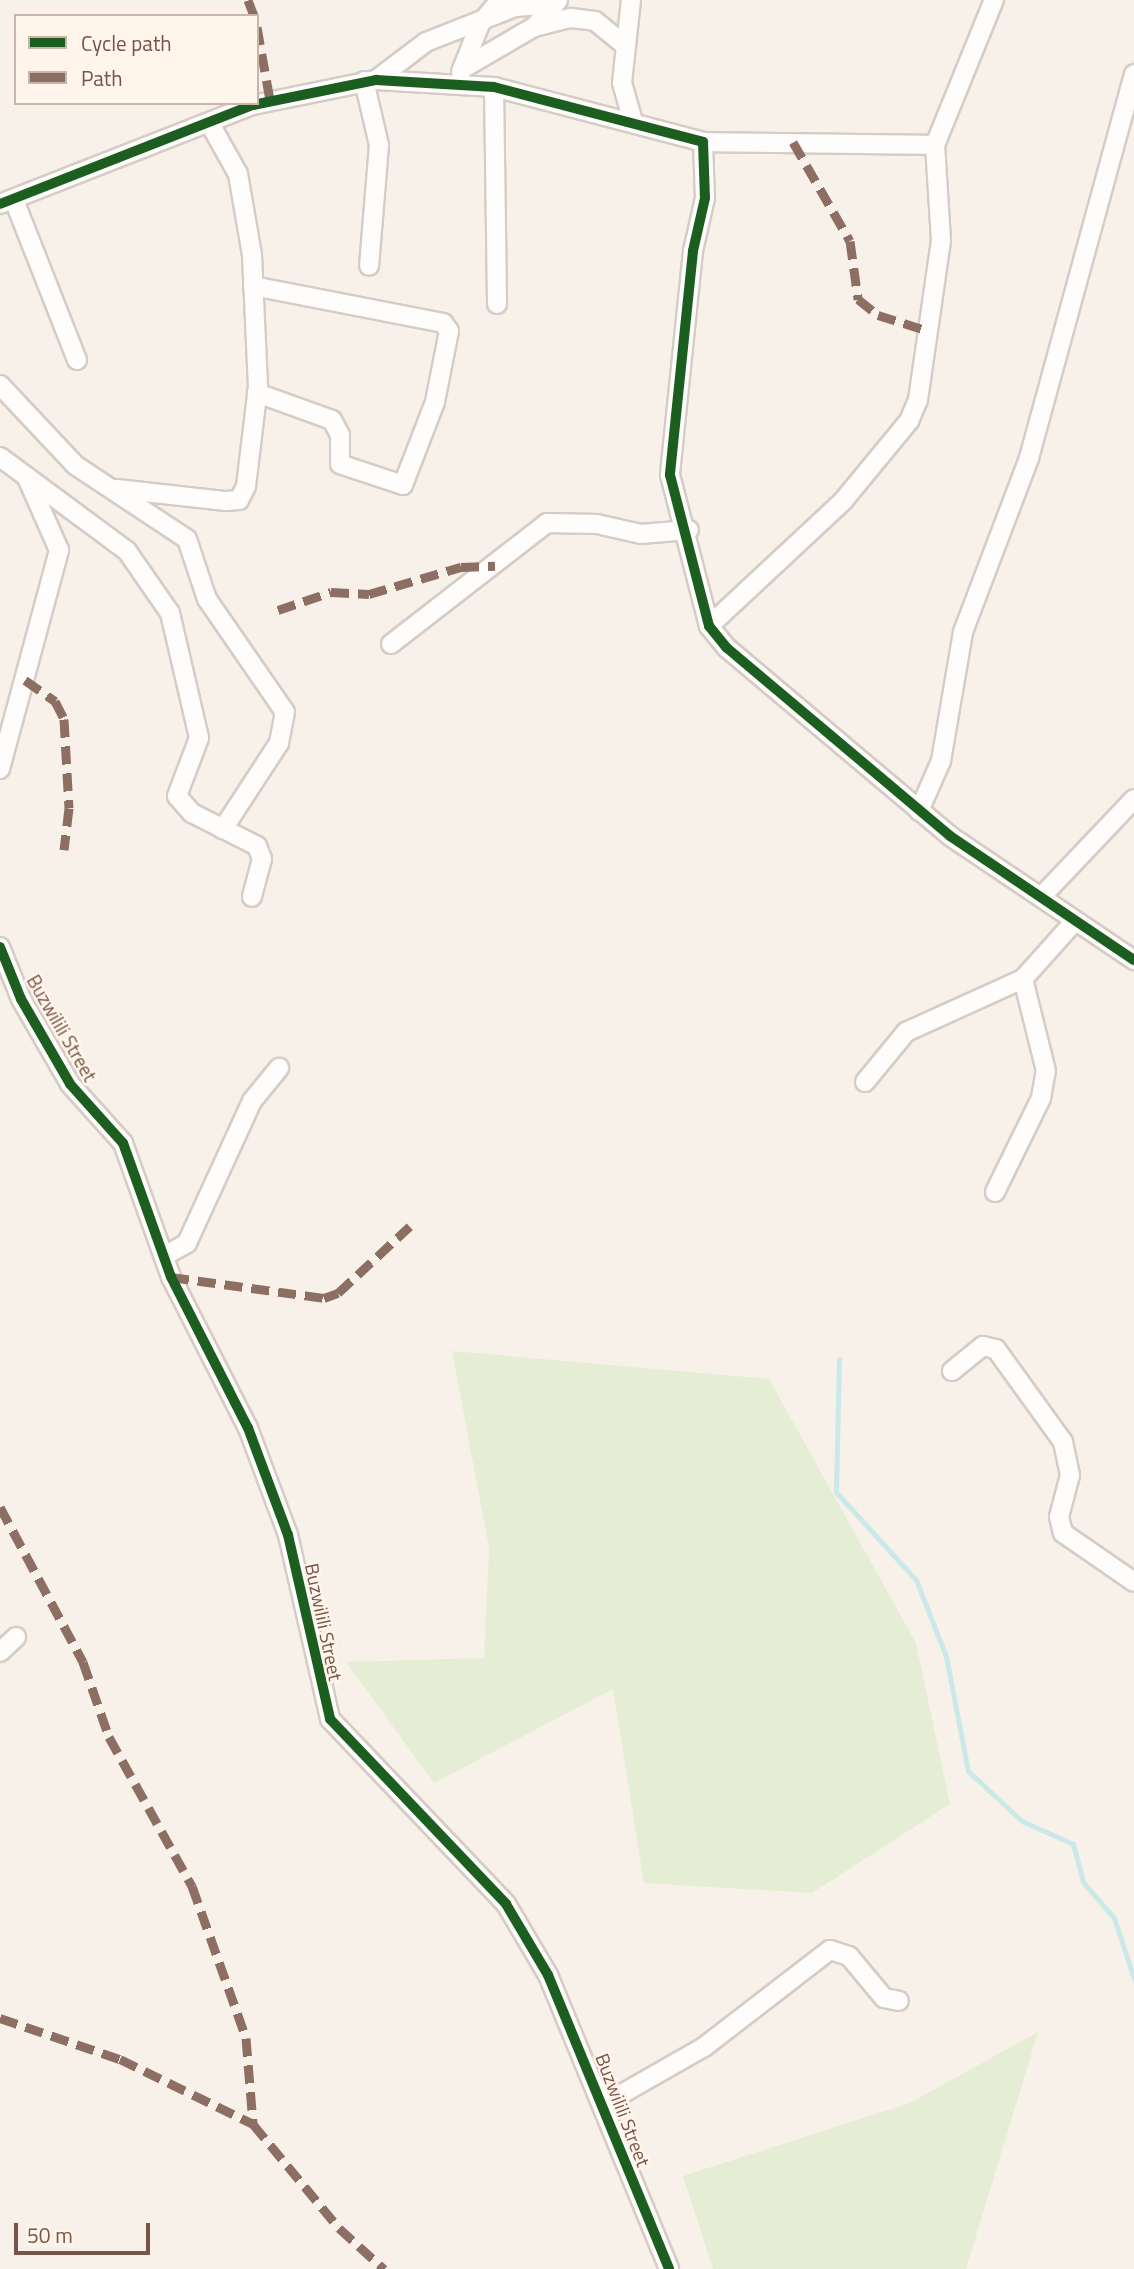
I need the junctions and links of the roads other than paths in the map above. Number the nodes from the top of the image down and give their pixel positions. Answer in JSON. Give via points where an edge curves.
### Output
{"nodes":[{"id":1,"x":500,"y":0,"type":"edge"},
{"id":2,"x":631,"y":0,"type":"edge"},
{"id":3,"x":994,"y":0,"type":"edge"},
{"id":4,"x":556,"y":2,"type":"edge"},
{"id":5,"x":481,"y":24,"type":"junction"},
{"id":6,"x":534,"y":27,"type":"junction"},
{"id":7,"x":626,"y":46,"type":"junction"},
{"id":8,"x":1134,"y":74,"type":"edge"},
{"id":9,"x":460,"y":76,"type":"junction"},
{"id":10,"x":370,"y":80,"type":"junction"},
{"id":11,"x":494,"y":86,"type":"junction"},
{"id":12,"x":633,"y":121,"type":"junction"},
{"id":13,"x":210,"y":124,"type":"junction"},
{"id":14,"x":703,"y":142,"type":"junction"},
{"id":15,"x":936,"y":145,"type":"junction"},
{"id":16,"x":7,"y":202,"type":"edge"},
{"id":17,"x":369,"y":266,"type":"dead end"},
{"id":18,"x":253,"y":286,"type":"junction"},
{"id":19,"x":497,"y":304,"type":"dead end"},
{"id":20,"x":77,"y":360,"type":"dead end"},
{"id":21,"x":0,"y":385,"type":"edge"},
{"id":22,"x":257,"y":393,"type":"junction"},
{"id":23,"x":0,"y":457,"type":"edge"},
{"id":24,"x":28,"y":480,"type":"junction"},
{"id":25,"x":113,"y":488,"type":"junction"},
{"id":26,"x":689,"y":530,"type":"junction"},
{"id":27,"x":709,"y":626,"type":"junction"},
{"id":28,"x":391,"y":644,"type":"dead end"},
{"id":29,"x":0,"y":769,"type":"edge"},
{"id":30,"x":1134,"y":799,"type":"edge"},
{"id":31,"x":919,"y":811,"type":"junction"},
{"id":32,"x":223,"y":830,"type":"junction"},
{"id":33,"x":1043,"y":895,"type":"junction"},
{"id":34,"x":252,"y":897,"type":"dead end"},
{"id":35,"x":1073,"y":923,"type":"junction"},
{"id":36,"x":0,"y":947,"type":"edge"},
{"id":37,"x":1134,"y":960,"type":"edge"},
{"id":38,"x":1023,"y":979,"type":"junction"},
{"id":39,"x":279,"y":1068,"type":"dead end"},
{"id":40,"x":865,"y":1082,"type":"dead end"},
{"id":41,"x":995,"y":1192,"type":"dead end"},
{"id":42,"x":164,"y":1256,"type":"junction"},
{"id":43,"x":952,"y":1371,"type":"dead end"},
{"id":44,"x":1134,"y":1582,"type":"edge"},
{"id":45,"x":16,"y":1637,"type":"dead end"},
{"id":46,"x":0,"y":1652,"type":"edge"},
{"id":47,"x":899,"y":2001,"type":"dead end"},
{"id":48,"x":604,"y":2104,"type":"junction"},
{"id":49,"x":669,"y":2269,"type":"edge"}],
"edges":[{"from":1,"to":5,"type":"street"},
{"from":2,"to":7,"type":"street"},
{"from":3,"to":15,"type":"street"},
{"from":4,"to":5,"type":"street","via":[[515,7]]},
{"from":4,"to":6,"type":"street"},
{"from":5,"to":9,"type":"street"},
{"from":5,"to":10,"type":"street","via":[[413,48]]},
{"from":6,"to":7,"type":"street","via":[[571,18],[595,21]]},
{"from":6,"to":9,"type":"street"},
{"from":7,"to":12,"type":"street","via":[[622,83]]},
{"from":8,"to":31,"type":"street","via":[[1029,458],[962,632],[941,761]]},
{"from":9,"to":10,"type":"street"},
{"from":9,"to":11,"type":"street"},
{"from":10,"to":13,"type":"street","via":[[294,92]]},
{"from":10,"to":17,"type":"street","via":[[379,145]]},
{"from":11,"to":12,"type":"street"},
{"from":11,"to":19,"type":"street"},
{"from":12,"to":14,"type":"street"},
{"from":13,"to":16,"type":"street"},
{"from":13,"to":18,"type":"street","via":[[238,174]]},
{"from":14,"to":15,"type":"street"},
{"from":14,"to":26,"type":"street","via":[[705,198],[670,445],[670,475]]},
{"from":15,"to":27,"type":"street","via":[[941,240],[918,400],[909,421],[843,501]]},
{"from":16,"to":20,"type":"street"},
{"from":18,"to":22,"type":"street"},
{"from":18,"to":22,"type":"street","via":[[443,323],[449,331],[435,402],[403,485],[340,464],[340,435],[332,419]]},
{"from":21,"to":25,"type":"street","via":[[60,452]]},
{"from":22,"to":25,"type":"street","via":[[246,486],[239,500]]},
{"from":23,"to":24,"type":"street"},
{"from":24,"to":29,"type":"street","via":[[59,550]]},
{"from":24,"to":32,"type":"street","via":[[70,504],[127,551],[170,613],[199,738],[177,796],[192,813]]},
{"from":25,"to":32,"type":"street","via":[[187,539],[207,599],[285,712],[279,743]]},
{"from":26,"to":27,"type":"street"},
{"from":26,"to":28,"type":"street","via":[[641,534],[597,524],[547,523]]},
{"from":27,"to":31,"type":"street","via":[[726,648]]},
{"from":30,"to":33,"type":"street"},
{"from":31,"to":33,"type":"street"},
{"from":32,"to":34,"type":"street","via":[[262,852]]},
{"from":33,"to":35,"type":"street"},
{"from":35,"to":37,"type":"street"},
{"from":35,"to":38,"type":"street"},
{"from":36,"to":42,"type":"street","name":"Buzwilili Street","via":[[21,999],[70,1084],[122,1143]]},
{"from":38,"to":40,"type":"street","via":[[916,1024]]},
{"from":38,"to":41,"type":"street","via":[[1046,1070],[1041,1098]]},
{"from":39,"to":42,"type":"street","via":[[252,1101],[187,1243]]},
{"from":42,"to":48,"type":"street","name":"Buzwilili Street","via":[[274,1490],[330,1719],[506,1904],[548,1975]]},
{"from":43,"to":44,"type":"street","via":[[983,1346],[996,1349],[1063,1442],[1070,1475],[1059,1517],[1063,1533]]},
{"from":45,"to":46,"type":"street"},
{"from":47,"to":48,"type":"street","via":[[884,1998],[849,1956],[830,1951],[704,2047]]},
{"from":48,"to":49,"type":"street","name":"Buzwilili Street"}]}
